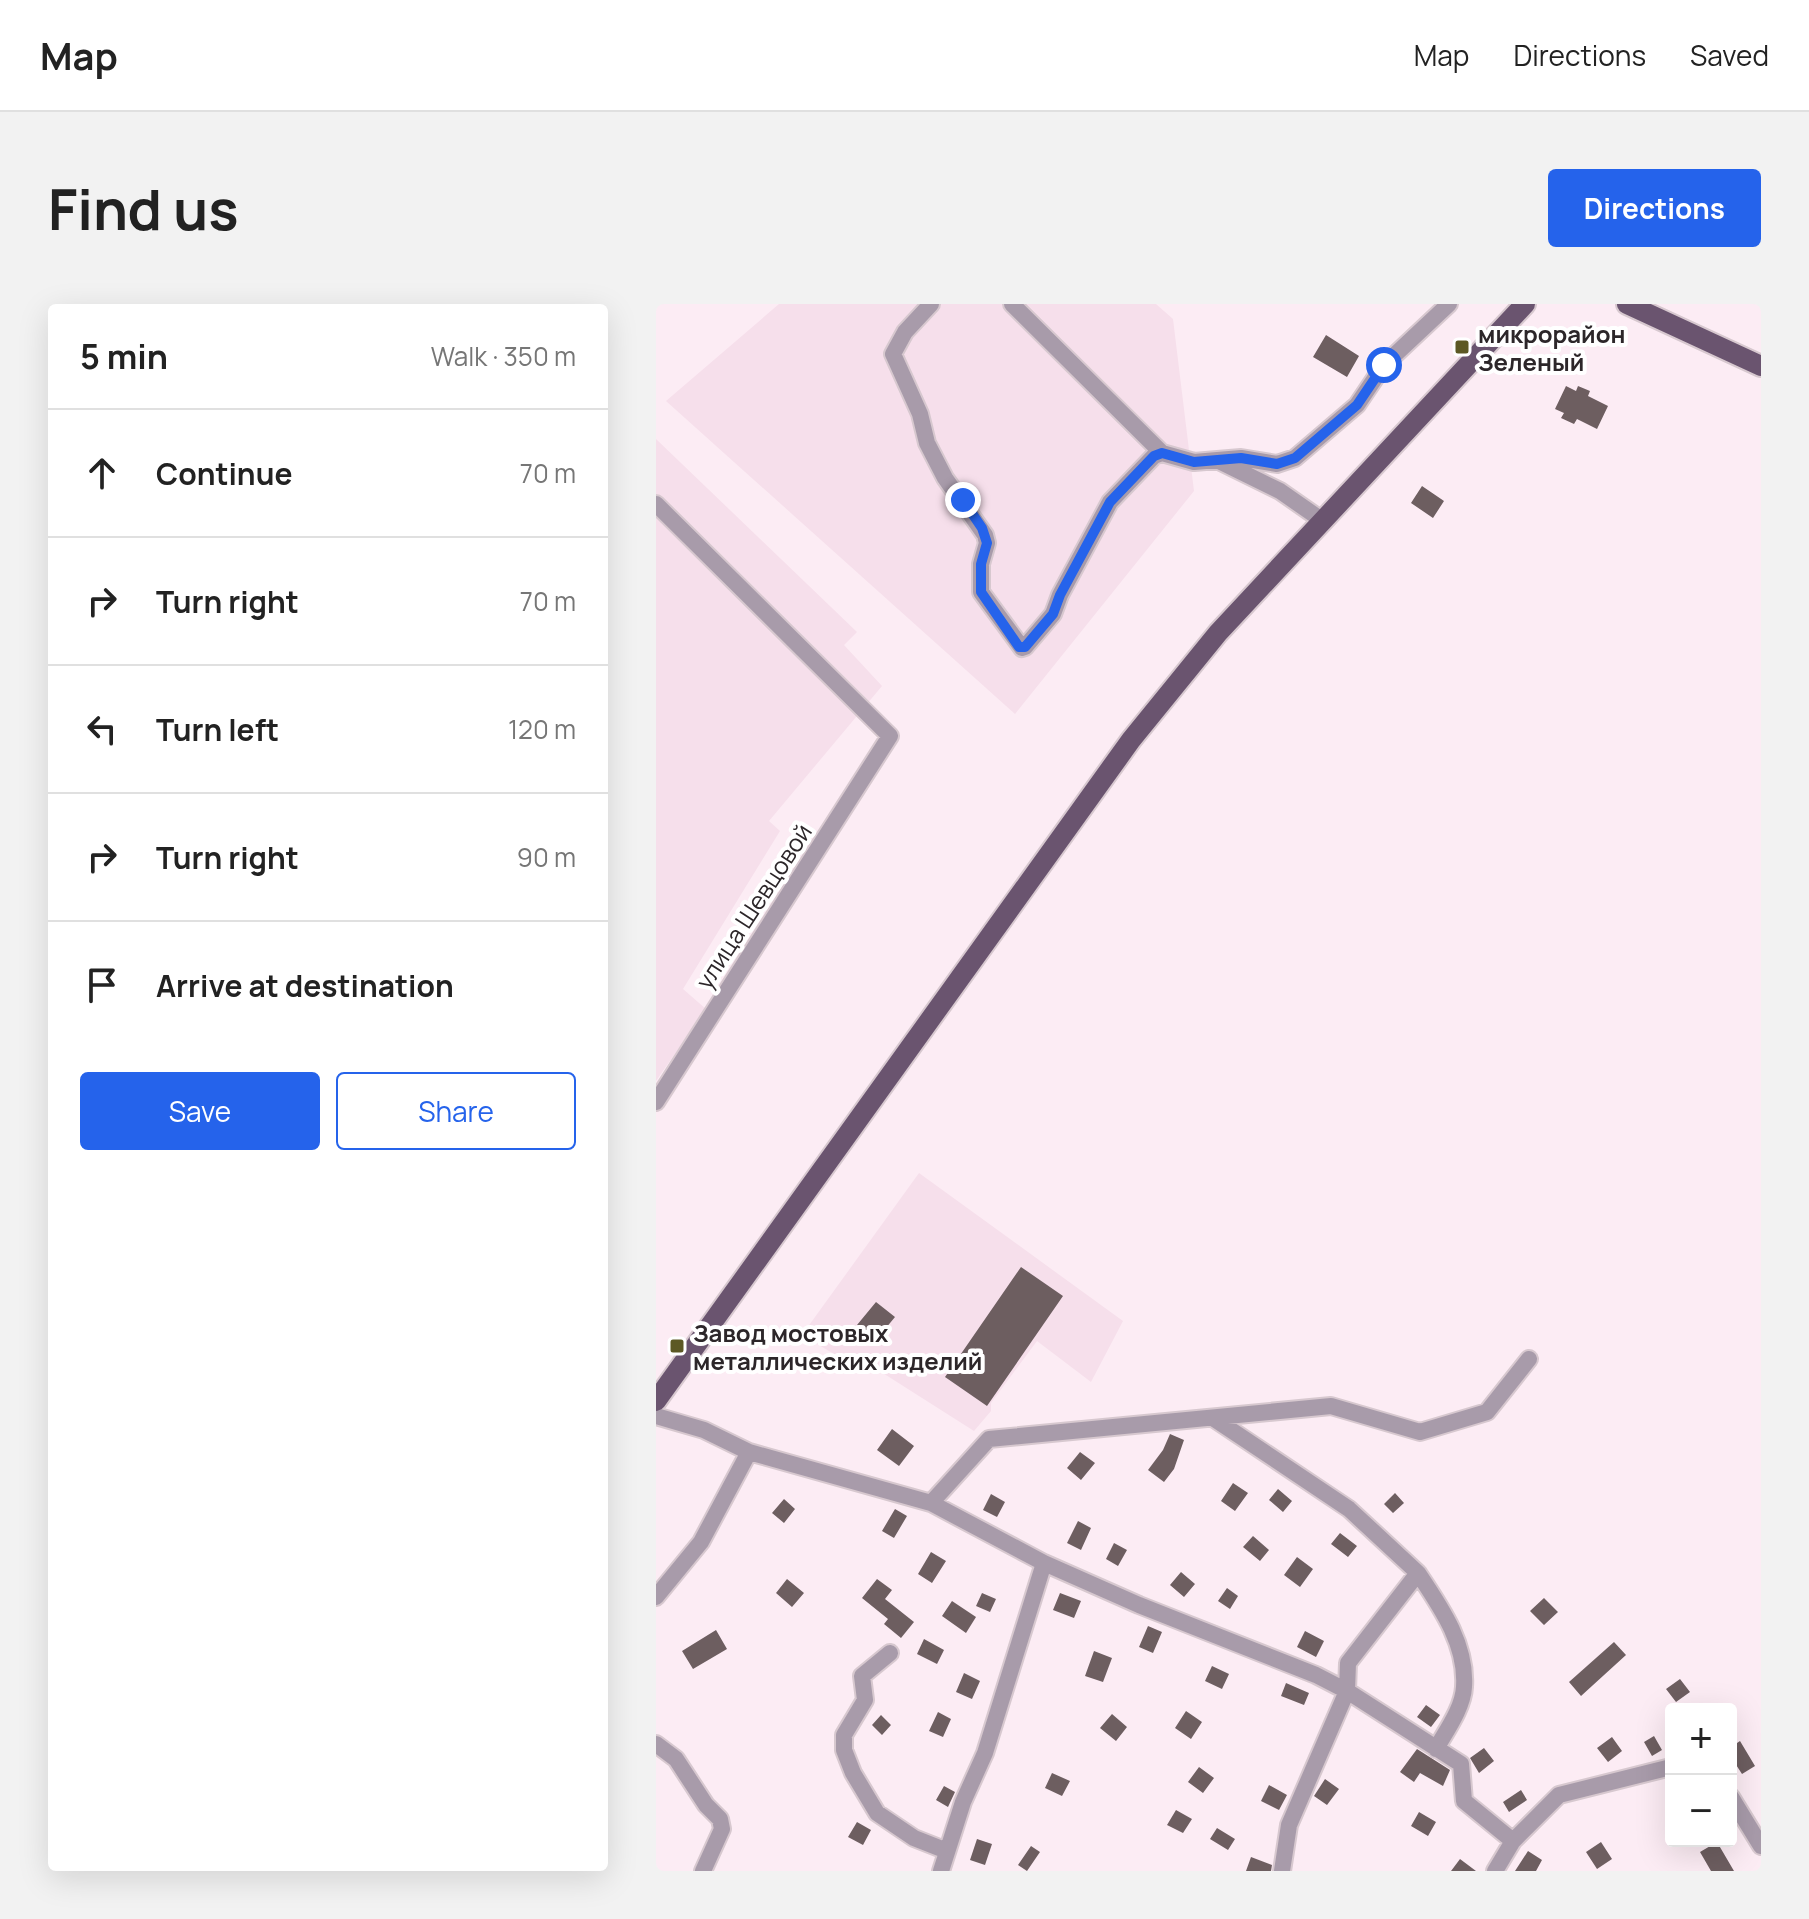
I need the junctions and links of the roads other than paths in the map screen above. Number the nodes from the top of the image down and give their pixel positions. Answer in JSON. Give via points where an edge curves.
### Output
{"nodes":[{"id":1,"x":931,"y":304,"type":"edge"},
{"id":2,"x":1012,"y":304,"type":"edge"},
{"id":3,"x":1449,"y":304,"type":"edge"},
{"id":4,"x":1525,"y":304,"type":"edge"},
{"id":5,"x":1627,"y":304,"type":"edge"},
{"id":6,"x":1761,"y":366,"type":"edge"},
{"id":7,"x":1162,"y":453,"type":"junction"},
{"id":8,"x":1217,"y":460,"type":"junction"},
{"id":9,"x":656,"y":504,"type":"edge"},
{"id":10,"x":1323,"y":521,"type":"junction"},
{"id":11,"x":656,"y":1102,"type":"edge"},
{"id":12,"x":1529,"y":1359,"type":"dead end"},
{"id":13,"x":656,"y":1401,"type":"edge"},
{"id":14,"x":656,"y":1416,"type":"edge"},
{"id":15,"x":1213,"y":1418,"type":"junction"},
{"id":16,"x":749,"y":1452,"type":"junction"},
{"id":17,"x":931,"y":1503,"type":"junction"},
{"id":18,"x":1044,"y":1563,"type":"junction"},
{"id":19,"x":1418,"y":1573,"type":"junction"},
{"id":20,"x":656,"y":1597,"type":"edge"},
{"id":21,"x":890,"y":1653,"type":"dead end"},
{"id":22,"x":1347,"y":1691,"type":"junction"},
{"id":23,"x":656,"y":1744,"type":"edge"},
{"id":24,"x":1436,"y":1749,"type":"junction"},
{"id":25,"x":1665,"y":1768,"type":"edge"},
{"id":26,"x":1737,"y":1807,"type":"edge"},
{"id":27,"x":1513,"y":1841,"type":"junction"},
{"id":28,"x":1761,"y":1846,"type":"edge"},
{"id":29,"x":947,"y":1851,"type":"junction"},
{"id":30,"x":703,"y":1871,"type":"edge"},
{"id":31,"x":941,"y":1871,"type":"edge"},
{"id":32,"x":1282,"y":1871,"type":"edge"},
{"id":33,"x":1495,"y":1871,"type":"edge"}],
"edges":[{"from":1,"to":7,"type":"street","via":[[893,354],[927,443],[985,535],[981,592],[1019,647],[1025,647],[1053,614],[1110,502]]},
{"from":2,"to":7,"type":"street"},
{"from":3,"to":8,"type":"street","via":[[1384,365],[1357,405],[1295,458],[1277,464]]},
{"from":4,"to":10,"type":"main road"},
{"from":5,"to":6,"type":"main road"},
{"from":7,"to":8,"type":"street","via":[[1194,462]]},
{"from":8,"to":10,"type":"street","via":[[1280,491]]},
{"from":9,"to":11,"type":"street","name":"улица Шевцовой","via":[[890,736]]},
{"from":10,"to":13,"type":"main road","via":[[1218,633],[1131,740]]},
{"from":12,"to":15,"type":"street","via":[[1487,1412],[1420,1432],[1331,1406]]},
{"from":14,"to":16,"type":"street","via":[[704,1430]]},
{"from":15,"to":17,"type":"street","via":[[989,1439]]},
{"from":15,"to":19,"type":"street","via":[[1349,1509]]},
{"from":16,"to":17,"type":"street"},
{"from":16,"to":20,"type":"street","via":[[701,1542]]},
{"from":17,"to":18,"type":"street"},
{"from":18,"to":22,"type":"street"},
{"from":18,"to":29,"type":"street","via":[[985,1753]]},
{"from":19,"to":22,"type":"street","via":[[1348,1663]]},
{"from":19,"to":24,"type":"street","via":[[1446,1616],[1460,1651],[1464,1688]]},
{"from":21,"to":29,"type":"street","via":[[862,1676],[865,1700],[844,1735],[844,1750],[877,1813],[914,1838]]},
{"from":22,"to":24,"type":"street"},
{"from":22,"to":32,"type":"street","via":[[1289,1825]]},
{"from":23,"to":30,"type":"street","via":[[676,1759],[720,1819],[722,1829]]},
{"from":24,"to":27,"type":"street","via":[[1461,1764],[1464,1801]]},
{"from":25,"to":27,"type":"street","via":[[1559,1795]]},
{"from":26,"to":28,"type":"street"},
{"from":27,"to":33,"type":"street"},
{"from":29,"to":31,"type":"street"}]}
